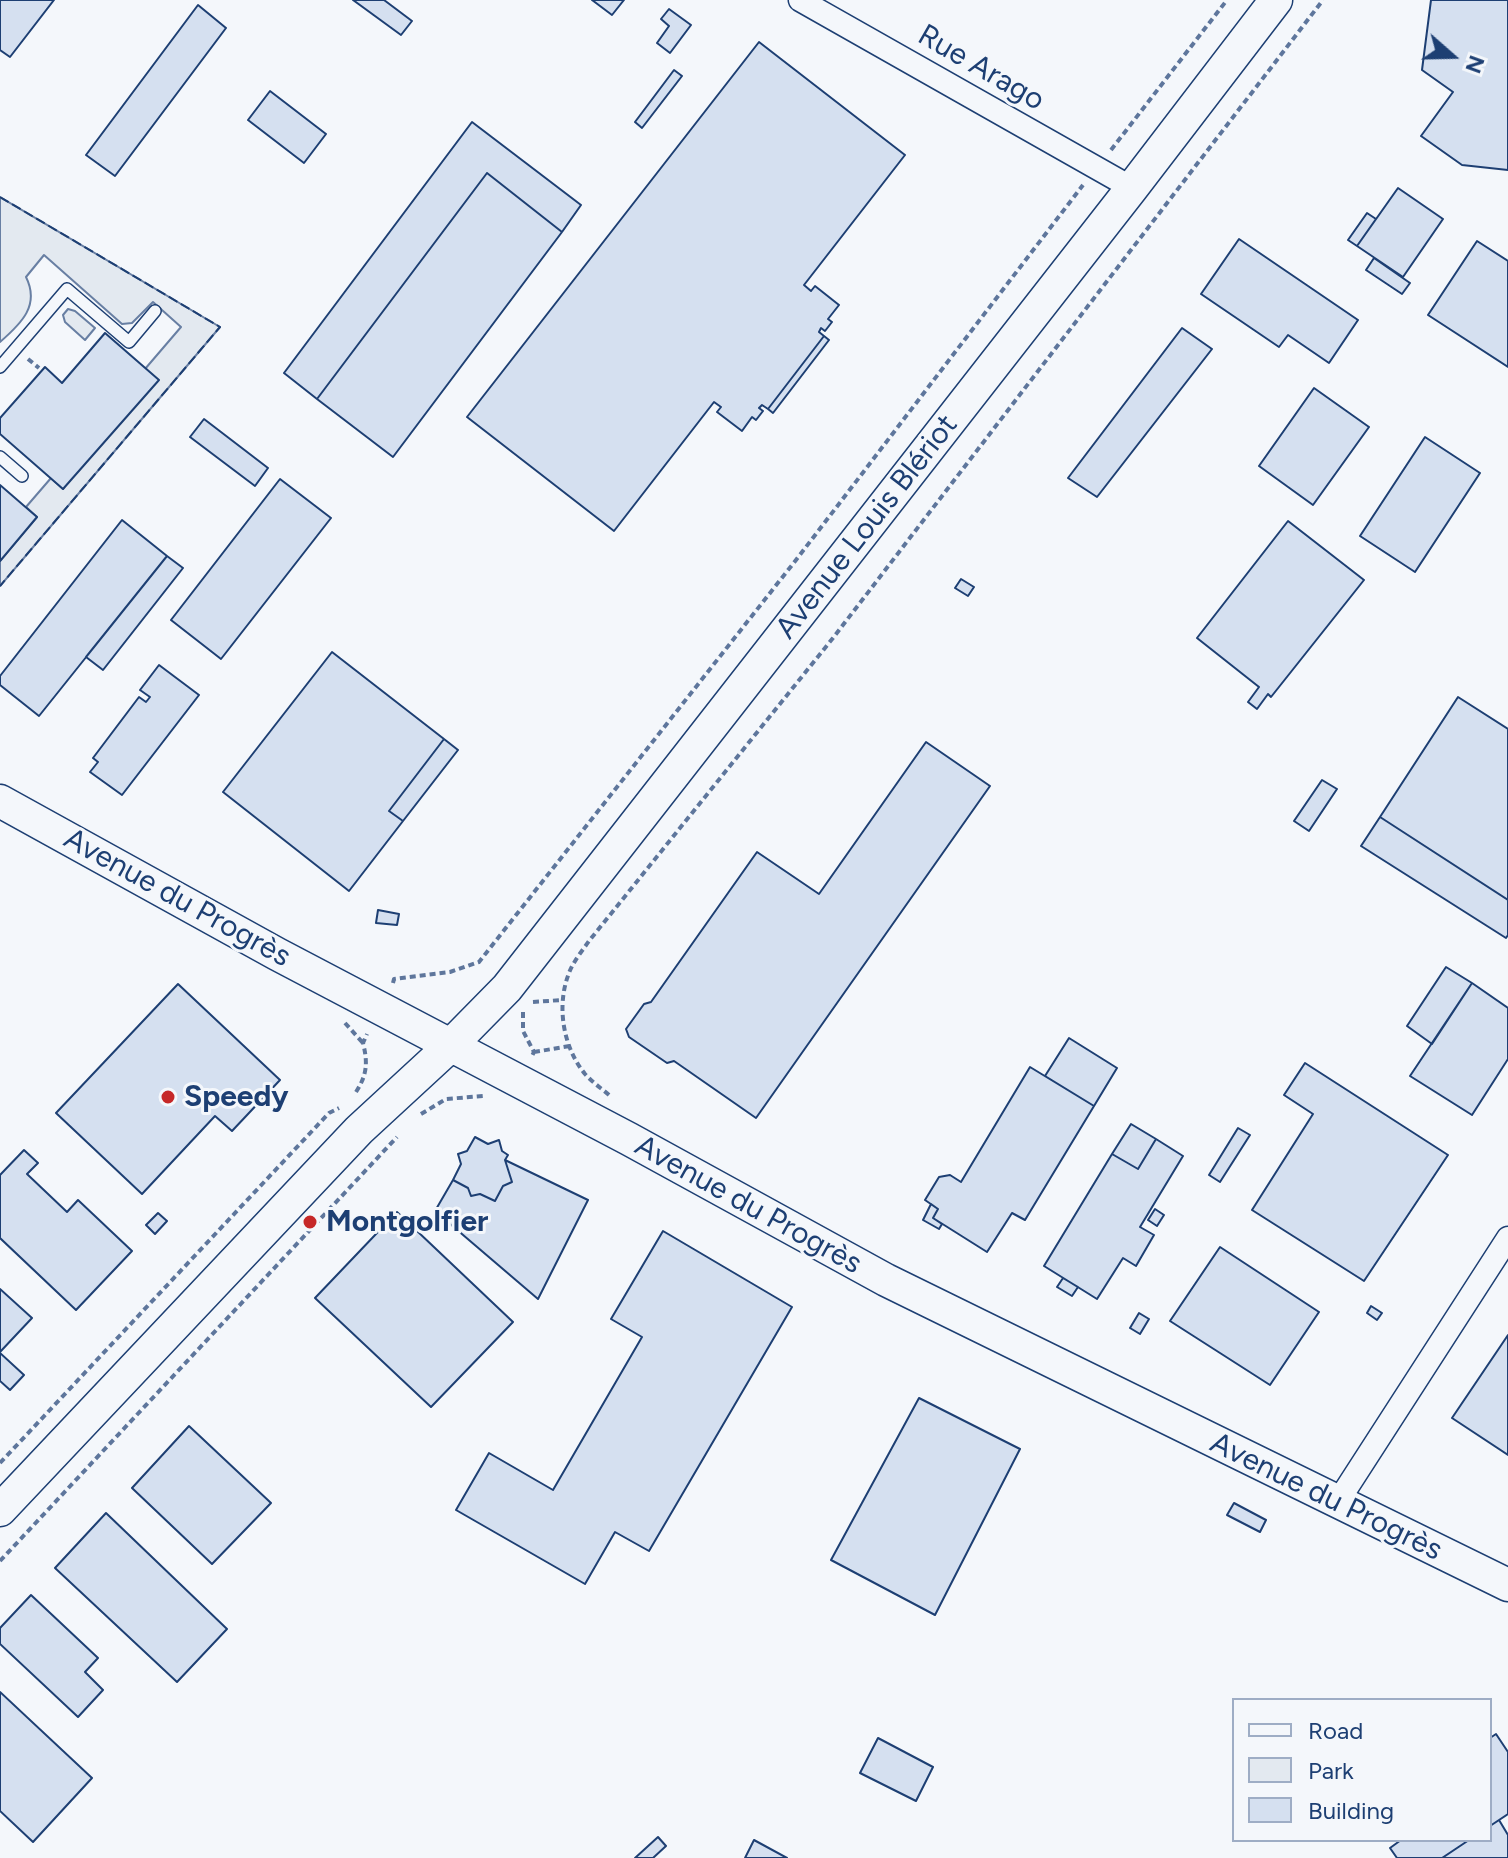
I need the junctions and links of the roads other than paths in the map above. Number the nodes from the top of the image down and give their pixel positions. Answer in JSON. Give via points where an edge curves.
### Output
{"nodes":[{"id":1,"x":800,"y":0,"type":"edge"},
{"id":2,"x":1276,"y":0,"type":"edge"},
{"id":3,"x":1132,"y":188,"type":"junction"},
{"id":4,"x":155,"y":311,"type":"dead end"},
{"id":5,"x":0,"y":367,"type":"edge"},
{"id":6,"x":0,"y":457,"type":"edge"},
{"id":7,"x":22,"y":476,"type":"dead end"},
{"id":8,"x":0,"y":801,"type":"edge"},
{"id":9,"x":449,"y":1047,"type":"junction"},
{"id":10,"x":1508,"y":1238,"type":"edge"},
{"id":11,"x":1337,"y":1503,"type":"junction"},
{"id":12,"x":0,"y":1510,"type":"edge"},
{"id":13,"x":1508,"y":1585,"type":"edge"}],
"edges":[{"from":1,"to":3,"type":"street","name":"Rue Arago"},
{"from":2,"to":3,"type":"street","name":"Avenue Louis Blériot"},
{"from":3,"to":9,"type":"street","name":"Avenue Louis Blériot","via":[[507,988]]},
{"from":4,"to":5,"type":"lane","via":[[129,342],[67,289]]},
{"from":6,"to":7,"type":"lane"},
{"from":8,"to":9,"type":"street","name":"Avenue du Progrès"},
{"from":9,"to":11,"type":"street","name":"Avenue du Progrès","via":[[886,1280]]},
{"from":9,"to":12,"type":"street","name":"Avenue Louis Blériot","via":[[359,1130]]},
{"from":10,"to":11,"type":"street"},
{"from":11,"to":13,"type":"street","name":"Avenue du Progrès"}]}
